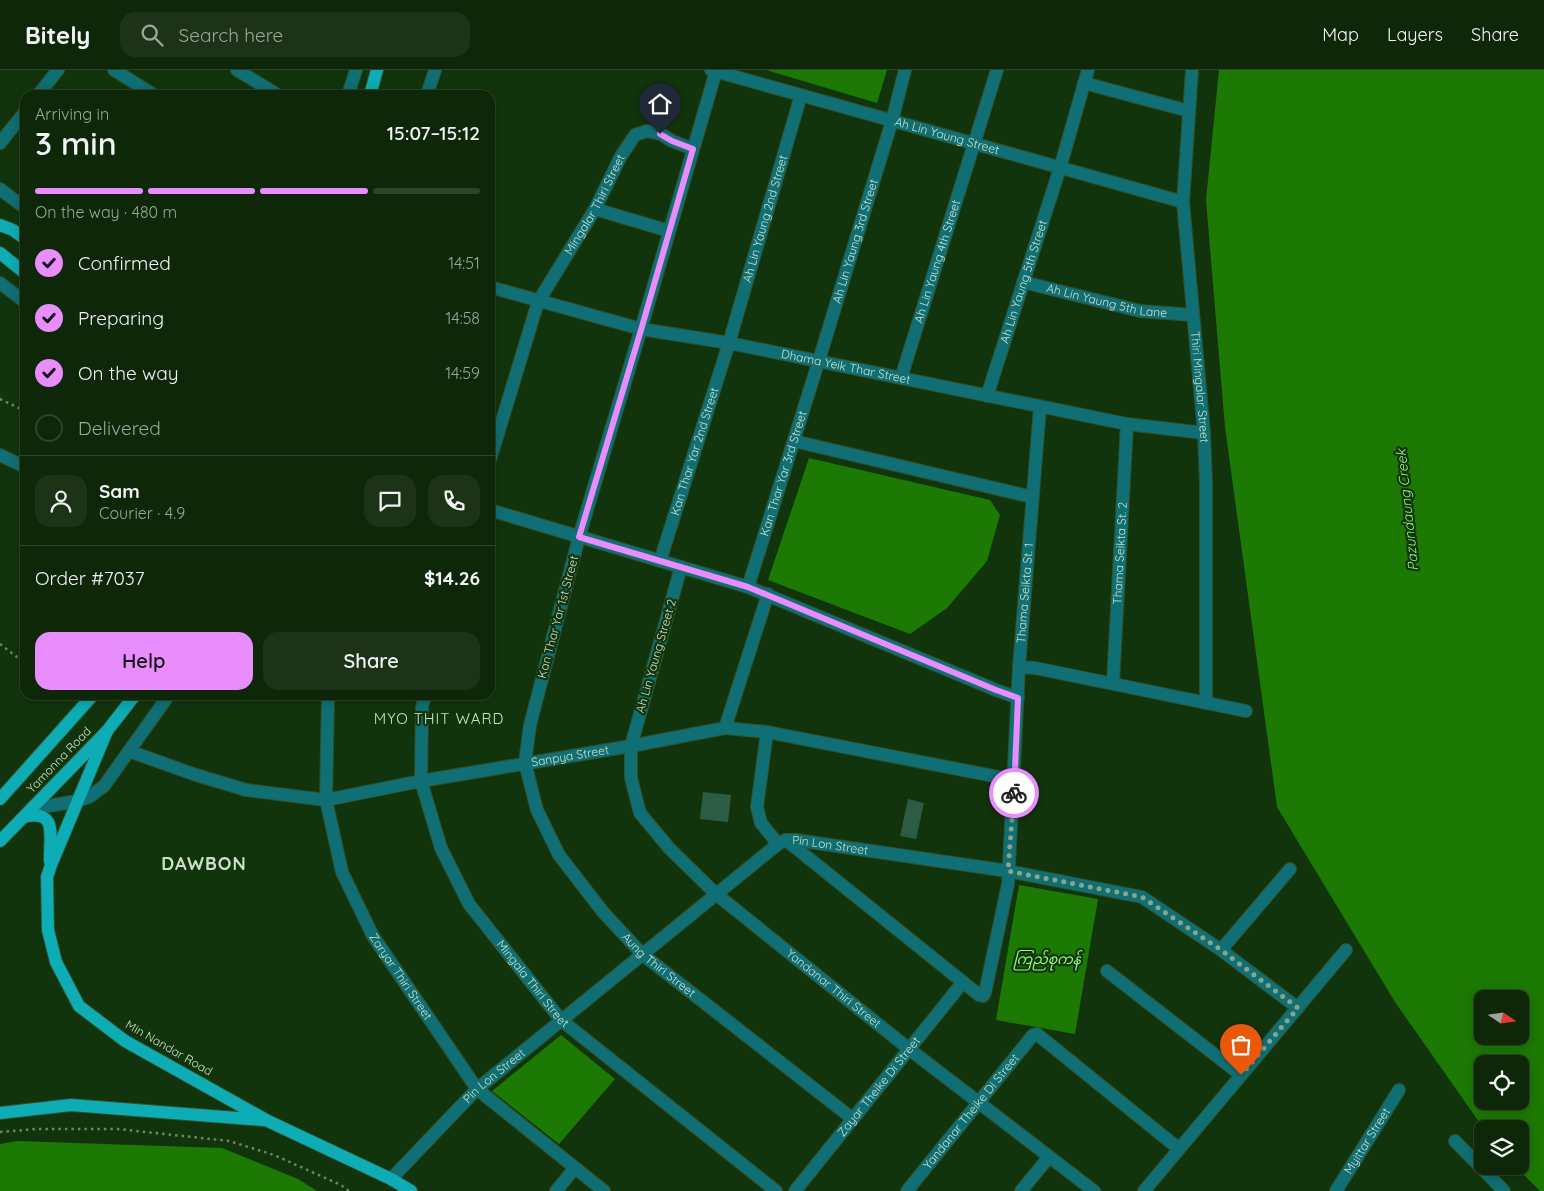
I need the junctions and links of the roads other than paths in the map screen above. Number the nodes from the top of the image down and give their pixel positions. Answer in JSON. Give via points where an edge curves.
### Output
{"nodes":[{"id":1,"x":58,"y":70,"type":"edge"},
{"id":2,"x":114,"y":70,"type":"edge"},
{"id":3,"x":237,"y":70,"type":"edge"},
{"id":4,"x":356,"y":70,"type":"edge"},
{"id":5,"x":377,"y":70,"type":"edge"},
{"id":6,"x":435,"y":70,"type":"edge"},
{"id":7,"x":712,"y":70,"type":"edge"},
{"id":8,"x":906,"y":70,"type":"edge"},
{"id":9,"x":997,"y":70,"type":"edge"},
{"id":10,"x":1088,"y":70,"type":"edge"},
{"id":11,"x":1192,"y":70,"type":"edge"},
{"id":12,"x":1084,"y":83,"type":"junction"},
{"id":13,"x":42,"y":90,"type":"edge"},
{"id":14,"x":137,"y":90,"type":"edge"},
{"id":15,"x":270,"y":90,"type":"edge"},
{"id":16,"x":350,"y":90,"type":"edge"},
{"id":17,"x":371,"y":90,"type":"edge"},
{"id":18,"x":429,"y":90,"type":"edge"},
{"id":19,"x":802,"y":95,"type":"junction"},
{"id":20,"x":1190,"y":112,"type":"junction"},
{"id":21,"x":20,"y":118,"type":"edge"},
{"id":22,"x":892,"y":121,"type":"junction"},
{"id":23,"x":0,"y":143,"type":"edge"},
{"id":24,"x":974,"y":144,"type":"junction"},
{"id":25,"x":693,"y":149,"type":"junction"},
{"id":26,"x":1060,"y":168,"type":"junction"},
{"id":27,"x":0,"y":189,"type":"edge"},
{"id":28,"x":1184,"y":202,"type":"junction"},
{"id":29,"x":20,"y":204,"type":"edge"},
{"id":30,"x":596,"y":208,"type":"junction"},
{"id":31,"x":0,"y":225,"type":"edge"},
{"id":32,"x":669,"y":230,"type":"junction"},
{"id":33,"x":20,"y":235,"type":"edge"},
{"id":34,"x":0,"y":253,"type":"edge"},
{"id":35,"x":20,"y":269,"type":"edge"},
{"id":36,"x":1023,"y":282,"type":"junction"},
{"id":37,"x":0,"y":283,"type":"edge"},
{"id":38,"x":495,"y":289,"type":"edge"},
{"id":39,"x":20,"y":298,"type":"edge"},
{"id":40,"x":538,"y":302,"type":"junction"},
{"id":41,"x":1192,"y":316,"type":"junction"},
{"id":42,"x":641,"y":330,"type":"junction"},
{"id":43,"x":729,"y":343,"type":"junction"},
{"id":44,"x":819,"y":360,"type":"junction"},
{"id":45,"x":901,"y":378,"type":"junction"},
{"id":46,"x":987,"y":396,"type":"junction"},
{"id":47,"x":1040,"y":407,"type":"junction"},
{"id":48,"x":1127,"y":424,"type":"junction"},
{"id":49,"x":1204,"y":434,"type":"junction"},
{"id":50,"x":794,"y":441,"type":"junction"},
{"id":51,"x":495,"y":444,"type":"edge"},
{"id":52,"x":0,"y":455,"type":"edge"},
{"id":53,"x":20,"y":465,"type":"edge"},
{"id":54,"x":1032,"y":497,"type":"junction"},
{"id":55,"x":495,"y":512,"type":"edge"},
{"id":56,"x":579,"y":537,"type":"junction"},
{"id":57,"x":660,"y":561,"type":"junction"},
{"id":58,"x":681,"y":567,"type":"junction"},
{"id":59,"x":748,"y":587,"type":"junction"},
{"id":60,"x":768,"y":594,"type":"junction"},
{"id":61,"x":1019,"y":667,"type":"junction"},
{"id":62,"x":1113,"y":683,"type":"junction"},
{"id":63,"x":1018,"y":698,"type":"junction"},
{"id":64,"x":89,"y":700,"type":"edge"},
{"id":65,"x":131,"y":700,"type":"edge"},
{"id":66,"x":165,"y":700,"type":"edge"},
{"id":67,"x":328,"y":700,"type":"edge"},
{"id":68,"x":424,"y":700,"type":"edge"},
{"id":69,"x":1206,"y":703,"type":"junction"},
{"id":70,"x":1246,"y":711,"type":"dead end"},
{"id":71,"x":725,"y":728,"type":"junction"},
{"id":72,"x":107,"y":731,"type":"junction"},
{"id":73,"x":766,"y":732,"type":"junction"},
{"id":74,"x":631,"y":746,"type":"junction"},
{"id":75,"x":129,"y":751,"type":"junction"},
{"id":76,"x":525,"y":763,"type":"junction"},
{"id":77,"x":1014,"y":780,"type":"junction"},
{"id":78,"x":421,"y":781,"type":"junction"},
{"id":79,"x":0,"y":799,"type":"edge"},
{"id":80,"x":326,"y":800,"type":"junction"},
{"id":81,"x":77,"y":801,"type":"junction"},
{"id":82,"x":27,"y":813,"type":"junction"},
{"id":83,"x":0,"y":841,"type":"edge"},
{"id":84,"x":782,"y":842,"type":"junction"},
{"id":85,"x":50,"y":865,"type":"junction"},
{"id":86,"x":1290,"y":869,"type":"dead end"},
{"id":87,"x":1008,"y":871,"type":"junction"},
{"id":88,"x":716,"y":894,"type":"junction"},
{"id":89,"x":1221,"y":950,"type":"junction"},
{"id":90,"x":1346,"y":950,"type":"dead end"},
{"id":91,"x":642,"y":954,"type":"junction"},
{"id":92,"x":1107,"y":971,"type":"dead end"},
{"id":93,"x":963,"y":982,"type":"junction"},
{"id":94,"x":1298,"y":1008,"type":"junction"},
{"id":95,"x":561,"y":1020,"type":"junction"},
{"id":96,"x":909,"y":1049,"type":"junction"},
{"id":97,"x":1241,"y":1075,"type":"junction"},
{"id":98,"x":477,"y":1089,"type":"junction"},
{"id":99,"x":1399,"y":1090,"type":"dead end"},
{"id":100,"x":978,"y":1103,"type":"junction"},
{"id":101,"x":0,"y":1113,"type":"edge"},
{"id":102,"x":853,"y":1119,"type":"junction"},
{"id":103,"x":268,"y":1121,"type":"junction"},
{"id":104,"x":1455,"y":1141,"type":"dead end"},
{"id":105,"x":1179,"y":1149,"type":"junction"},
{"id":106,"x":1049,"y":1157,"type":"junction"},
{"id":107,"x":575,"y":1168,"type":"junction"},
{"id":108,"x":391,"y":1180,"type":"junction"},
{"id":109,"x":411,"y":1191,"type":"edge"},
{"id":110,"x":556,"y":1191,"type":"edge"},
{"id":111,"x":604,"y":1191,"type":"edge"},
{"id":112,"x":776,"y":1191,"type":"edge"},
{"id":113,"x":795,"y":1191,"type":"edge"},
{"id":114,"x":907,"y":1191,"type":"edge"},
{"id":115,"x":1021,"y":1191,"type":"edge"},
{"id":116,"x":1094,"y":1191,"type":"edge"},
{"id":117,"x":1144,"y":1191,"type":"edge"},
{"id":118,"x":1336,"y":1191,"type":"edge"},
{"id":119,"x":1504,"y":1191,"type":"edge"}],
"edges":[{"from":1,"to":13,"type":"street"},
{"from":2,"to":14,"type":"street"},
{"from":3,"to":15,"type":"street"},
{"from":4,"to":16,"type":"street"},
{"from":5,"to":17,"type":"main road"},
{"from":6,"to":18,"type":"street"},
{"from":7,"to":19,"type":"street","name":"Ah Lin Yaung Street"},
{"from":7,"to":25,"type":"street","name":"Kan Thar Yar 1st Street"},
{"from":8,"to":22,"type":"street","name":"Ah Lin Yaung 3rd Street"},
{"from":9,"to":24,"type":"street","name":"Ah Lin Yaung 4th Street"},
{"from":10,"to":12,"type":"street","name":"Ah Lin Yaung 5th Street"},
{"from":11,"to":20,"type":"street","name":"Thiri Mingalar Street"},
{"from":12,"to":20,"type":"street"},
{"from":12,"to":26,"type":"street","name":"Ah Lin Yaung 5th Street"},
{"from":19,"to":22,"type":"street","name":"Ah Lin Yaung Street"},
{"from":19,"to":43,"type":"street","name":"Ah Lin Yaung 2nd Street"},
{"from":20,"to":28,"type":"street","name":"Thiri Mingalar Street"},
{"from":21,"to":23,"type":"street"},
{"from":22,"to":24,"type":"street","name":"Ah Lin Yaung Street"},
{"from":22,"to":44,"type":"street","name":"Ah Lin Yaung 3rd Street"},
{"from":24,"to":26,"type":"street","name":"Ah Lin Yaung Street"},
{"from":24,"to":45,"type":"street","name":"Ah Lin Yaung 4th Street"},
{"from":25,"to":30,"type":"street","name":"Mingalar Thiri Street","via":[[660,134],[647,131],[635,135]]},
{"from":25,"to":32,"type":"street","name":"Kan Thar Yar 1st Street"},
{"from":26,"to":28,"type":"street","name":"Ah Lin Yaung Street"},
{"from":26,"to":36,"type":"street","name":"Ah Lin Yaung 5th Street"},
{"from":27,"to":29,"type":"street"},
{"from":28,"to":41,"type":"street","name":"Thiri Mingalar Street"},
{"from":30,"to":32,"type":"street"},
{"from":30,"to":40,"type":"street","name":"Mingalar Thiri Street"},
{"from":31,"to":33,"type":"main road"},
{"from":32,"to":42,"type":"street","name":"Kan Thar Yar 1st Street"},
{"from":34,"to":35,"type":"main road"},
{"from":36,"to":41,"type":"street","name":"Ah Lin Yaung 5th Lane","via":[[1140,311]]},
{"from":36,"to":46,"type":"street","name":"Ah Lin Yaung 5th Street"},
{"from":37,"to":39,"type":"street"},
{"from":38,"to":40,"type":"street","name":"Dhama Yeik Thar Street"},
{"from":40,"to":42,"type":"street","name":"Dhama Yeik Thar Street"},
{"from":40,"to":51,"type":"street"},
{"from":41,"to":49,"type":"street","name":"Thiri Mingalar Street"},
{"from":42,"to":43,"type":"street","name":"Dhama Yeik Thar Street"},
{"from":42,"to":56,"type":"street","name":"Kan Thar Yar 1st Street"},
{"from":43,"to":44,"type":"street","name":"Dhama Yeik Thar Street"},
{"from":43,"to":57,"type":"street","name":"Kan Thar Yar 2nd Street"},
{"from":44,"to":45,"type":"street","name":"Dhama Yeik Thar Street"},
{"from":44,"to":50,"type":"street","name":"Kan Thar Yar 3rd Street"},
{"from":45,"to":46,"type":"street","name":"Dhama Yeik Thar Street"},
{"from":46,"to":47,"type":"street","name":"Dhama Yeik Thar Street"},
{"from":47,"to":48,"type":"street","name":"Dhama Yeik Thar Street"},
{"from":47,"to":54,"type":"street","name":"Thama Seikta St. 1"},
{"from":48,"to":49,"type":"street","name":"Dhama Yeik Thar Street"},
{"from":48,"to":62,"type":"street","name":"Thama Seikta St. 2"},
{"from":49,"to":69,"type":"street","name":"Thiri Mingalar Street"},
{"from":50,"to":54,"type":"street"},
{"from":50,"to":59,"type":"street","name":"Kan Thar Yar 3rd Street"},
{"from":52,"to":53,"type":"street"},
{"from":54,"to":61,"type":"street","name":"Thama Seikta St. 1"},
{"from":55,"to":56,"type":"street"},
{"from":56,"to":57,"type":"street"},
{"from":56,"to":76,"type":"street","name":"Kan Thar Yar 1st Street","via":[[530,725]]},
{"from":57,"to":58,"type":"street"},
{"from":58,"to":59,"type":"street"},
{"from":58,"to":74,"type":"street","name":"Ah Lin Yaung Street 2"},
{"from":59,"to":60,"type":"street"},
{"from":60,"to":63,"type":"street"},
{"from":60,"to":71,"type":"street"},
{"from":61,"to":62,"type":"street"},
{"from":61,"to":63,"type":"street","name":"Thama Seikta St. 1"},
{"from":62,"to":69,"type":"street"},
{"from":63,"to":77,"type":"street","name":"Thama Seikta St. 1"},
{"from":64,"to":79,"type":"main road","name":"Yamonna Road"},
{"from":65,"to":72,"type":"main road","name":"Yamonna Road"},
{"from":66,"to":75,"type":"street"},
{"from":67,"to":80,"type":"street","name":"Zaryar Thiri Street"},
{"from":68,"to":78,"type":"street","name":"Mingala Thiri Street"},
{"from":69,"to":70,"type":"street"},
{"from":71,"to":73,"type":"street","name":"Sanpya Street"},
{"from":71,"to":74,"type":"street","name":"Sanpya Street"},
{"from":72,"to":81,"type":"main road","name":"Min Nandar Road"},
{"from":72,"to":82,"type":"main road","name":"Yamonna Road"},
{"from":73,"to":77,"type":"street","name":"Sanpya Street"},
{"from":73,"to":84,"type":"street","via":[[757,807],[761,823]]},
{"from":74,"to":76,"type":"street","name":"Sanpya Street"},
{"from":74,"to":88,"type":"street","name":"Yandanar Thiri Street","via":[[632,778],[640,813],[669,848]]},
{"from":75,"to":80,"type":"street","name":"Sanpya Street","via":[[246,790]]},
{"from":75,"to":81,"type":"street","via":[[104,786]]},
{"from":76,"to":78,"type":"street","name":"Sanpya Street"},
{"from":76,"to":91,"type":"street","name":"Aung Thiri Street","via":[[537,810],[559,855],[603,912]]},
{"from":77,"to":87,"type":"street","name":"Thama Seikta St. 1"},
{"from":78,"to":80,"type":"street","name":"Sanpya Street"},
{"from":78,"to":95,"type":"street","name":"Mingala Thiri Street","via":[[442,848],[469,904]]},
{"from":80,"to":98,"type":"street","name":"Zaryar Thiri Street","via":[[342,872],[373,936]]},
{"from":81,"to":82,"type":"street"},
{"from":81,"to":85,"type":"main road","name":"Min Nandar Road"},
{"from":82,"to":83,"type":"main road","name":"Yamonna Road"},
{"from":82,"to":85,"type":"main road","via":[[43,816],[48,821]]},
{"from":84,"to":87,"type":"street","name":"Pin Lon Street","via":[[796,840]]},
{"from":84,"to":88,"type":"street","name":"Pin Lon Street"},
{"from":84,"to":93,"type":"street"},
{"from":85,"to":103,"type":"main road","name":"Min Nandar Road","via":[[47,877],[48,930],[56,962],[79,1006],[126,1041]]},
{"from":86,"to":89,"type":"street"},
{"from":87,"to":89,"type":"street","name":"Pin Lon Street","via":[[1142,897]]},
{"from":87,"to":93,"type":"street","name":"Thama Seikta St. 1","via":[[985,993],[979,995]]},
{"from":88,"to":91,"type":"street","name":"Pin Lon Street"},
{"from":88,"to":96,"type":"street","name":"Yandanar Thiri Street"},
{"from":89,"to":94,"type":"street","name":"Pin Lon Street"},
{"from":90,"to":94,"type":"street"},
{"from":91,"to":95,"type":"street","name":"Pin Lon Street"},
{"from":91,"to":102,"type":"street","name":"Aung Thiri Street"},
{"from":92,"to":97,"type":"street"},
{"from":93,"to":96,"type":"street","name":"Zayar Theike Di Street"},
{"from":94,"to":97,"type":"street"},
{"from":95,"to":98,"type":"street","name":"Pin Lon Street"},
{"from":95,"to":112,"type":"street","name":"Mingala Thiri Street"},
{"from":96,"to":100,"type":"street","name":"Yandanar Thiri Street"},
{"from":96,"to":102,"type":"street","name":"Zayar Theike Di Street"},
{"from":97,"to":105,"type":"street"},
{"from":98,"to":107,"type":"street","name":"Zaryar Thiri Street"},
{"from":98,"to":108,"type":"street","name":"Pin Lon Street"},
{"from":99,"to":118,"type":"street","name":"Myittar Street"},
{"from":100,"to":105,"type":"street","name":"Yandanar Theike Di Street","via":[[1037,1034]]},
{"from":100,"to":106,"type":"street","name":"Yandanar Thiri Street"},
{"from":100,"to":114,"type":"street","name":"Yandanar Theike Di Street"},
{"from":101,"to":103,"type":"main road","name":"Min Nandar Road","via":[[71,1105]]},
{"from":102,"to":113,"type":"street","name":"Zayar Theike Di Street"},
{"from":103,"to":108,"type":"main road","name":"Min Nandar Road"},
{"from":104,"to":119,"type":"street"},
{"from":105,"to":117,"type":"street"},
{"from":106,"to":115,"type":"street"},
{"from":106,"to":116,"type":"street","name":"Yandanar Thiri Street"},
{"from":107,"to":110,"type":"street"},
{"from":107,"to":111,"type":"street","name":"Zaryar Thiri Street"},
{"from":108,"to":109,"type":"main road","name":"Min Nandar Road"}]}
